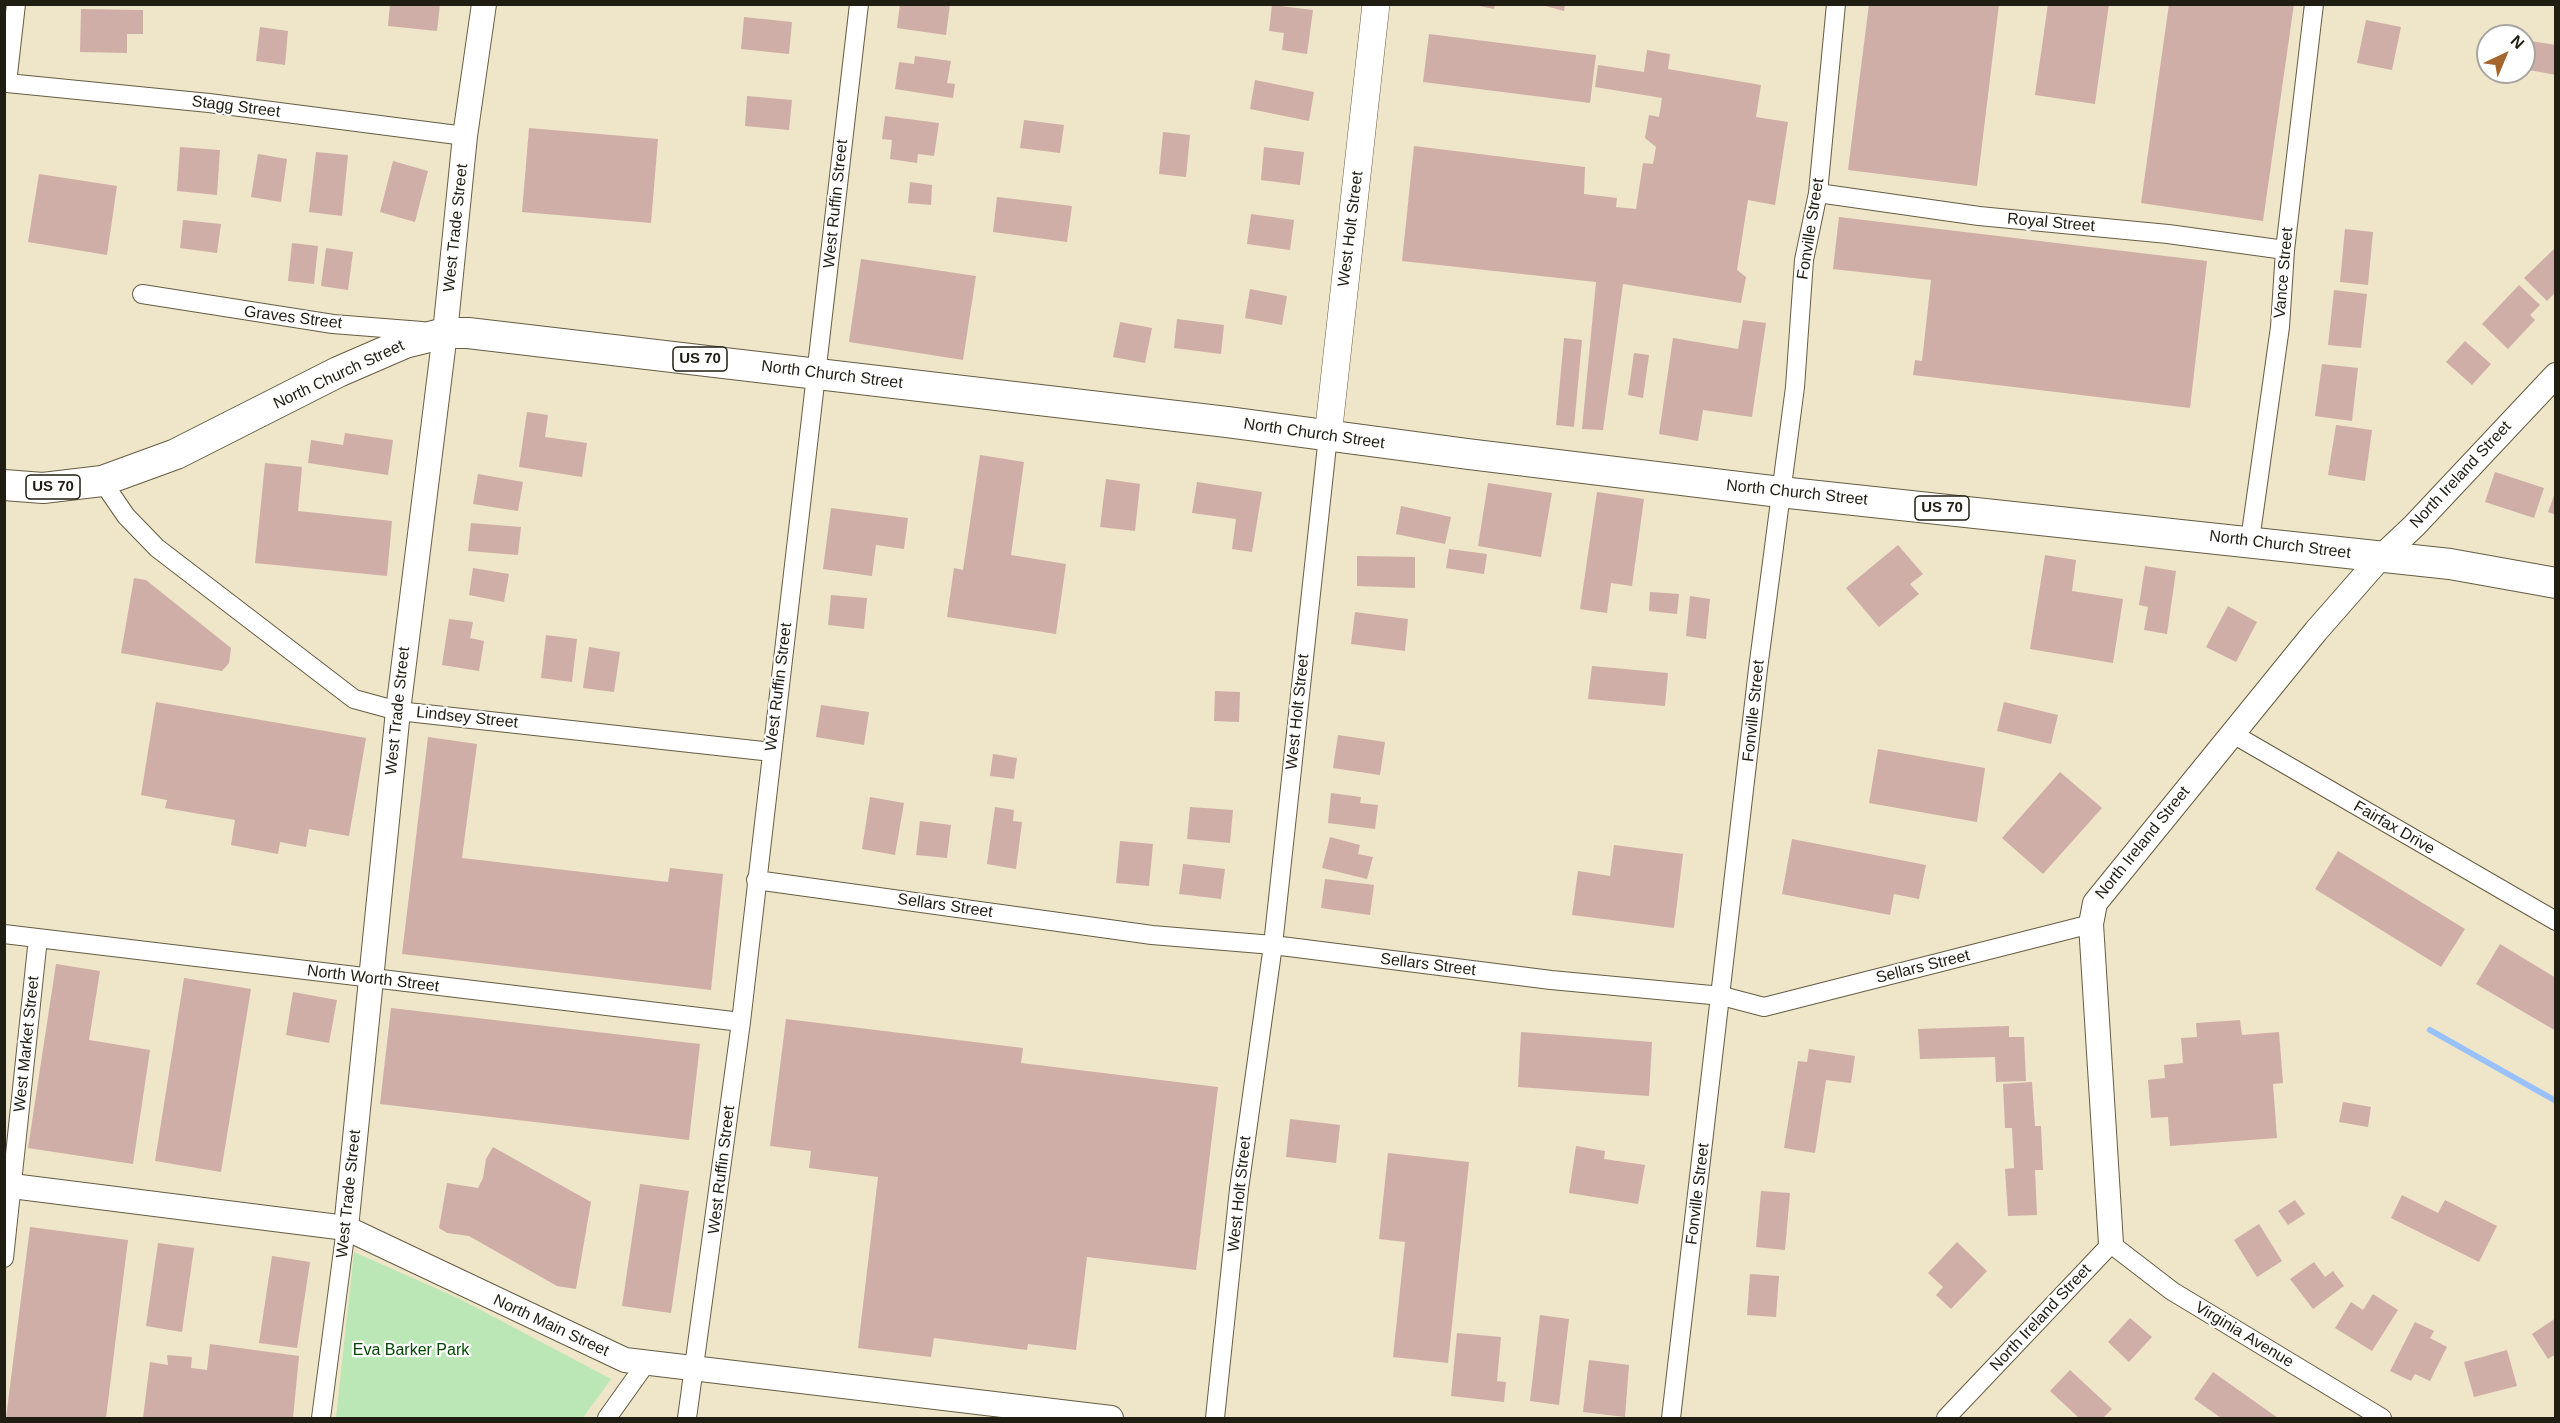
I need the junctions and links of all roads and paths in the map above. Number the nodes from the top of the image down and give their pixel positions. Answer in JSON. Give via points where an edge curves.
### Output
{"nodes":[{"id":1,"x":16,"y":4,"type":"edge"},
{"id":2,"x":484,"y":4,"type":"edge"},
{"id":3,"x":859,"y":4,"type":"edge"},
{"id":4,"x":1376,"y":4,"type":"edge"},
{"id":5,"x":1836,"y":4,"type":"edge"},
{"id":6,"x":2314,"y":4,"type":"edge"},
{"id":7,"x":465,"y":136,"type":"junction"},
{"id":8,"x":1818,"y":193,"type":"junction"},
{"id":9,"x":2285,"y":250,"type":"junction"},
{"id":10,"x":142,"y":294,"type":"dead end"},
{"id":11,"x":445,"y":333,"type":"junction"},
{"id":12,"x":817,"y":373,"type":"junction"},
{"id":13,"x":2556,"y":375,"type":"edge"},
{"id":14,"x":1328,"y":436,"type":"junction"},
{"id":15,"x":102,"y":481,"type":"junction"},
{"id":16,"x":4,"y":485,"type":"edge"},
{"id":17,"x":1780,"y":492,"type":"junction"},
{"id":18,"x":2250,"y":540,"type":"junction"},
{"id":19,"x":2380,"y":558,"type":"junction"},
{"id":20,"x":2556,"y":582,"type":"edge"},
{"id":21,"x":398,"y":711,"type":"junction"},
{"id":22,"x":2233,"y":734,"type":"junction"},
{"id":23,"x":772,"y":752,"type":"junction"},
{"id":24,"x":756,"y":880,"type":"junction"},
{"id":25,"x":2556,"y":921,"type":"edge"},
{"id":26,"x":2091,"y":924,"type":"junction"},
{"id":27,"x":4,"y":934,"type":"edge"},
{"id":28,"x":38,"y":938,"type":"junction"},
{"id":29,"x":1273,"y":945,"type":"junction"},
{"id":30,"x":371,"y":979,"type":"junction"},
{"id":31,"x":1722,"y":996,"type":"junction"},
{"id":32,"x":741,"y":1023,"type":"junction"},
{"id":33,"x":9,"y":1186,"type":"edge"},
{"id":34,"x":346,"y":1228,"type":"junction"},
{"id":35,"x":2111,"y":1244,"type":"junction"},
{"id":36,"x":4,"y":1258,"type":"edge"},
{"id":37,"x":647,"y":1362,"type":"junction"},
{"id":38,"x":694,"y":1369,"type":"junction"},
{"id":39,"x":321,"y":1419,"type":"edge"},
{"id":40,"x":607,"y":1419,"type":"edge"},
{"id":41,"x":687,"y":1419,"type":"edge"},
{"id":42,"x":1111,"y":1419,"type":"edge"},
{"id":43,"x":1215,"y":1419,"type":"edge"},
{"id":44,"x":1671,"y":1419,"type":"edge"},
{"id":45,"x":1946,"y":1419,"type":"edge"},
{"id":46,"x":2382,"y":1419,"type":"edge"}],
"edges":[{"from":1,"to":7,"type":"street","name":"Stagg Street","via":[[7,82]]},
{"from":2,"to":7,"type":"street","name":"West Trade Street"},
{"from":3,"to":12,"type":"street","name":"West Ruffin Street"},
{"from":4,"to":14,"type":"main road","name":"West Holt Street"},
{"from":5,"to":8,"type":"street","name":"Fonville Street"},
{"from":6,"to":9,"type":"street","name":"Vance Street"},
{"from":7,"to":11,"type":"street","name":"West Trade Street"},
{"from":8,"to":9,"type":"street","name":"Royal Street","via":[[1979,216]]},
{"from":8,"to":17,"type":"street","name":"Fonville Street","via":[[1804,260],[1795,387]]},
{"from":9,"to":18,"type":"street","name":"Vance Street","via":[[2280,327]]},
{"from":10,"to":11,"type":"street","name":"Graves Street","via":[[333,324]]},
{"from":11,"to":12,"type":"main road","name":"North Church Street","number":"US 70"},
{"from":11,"to":15,"type":"main road","name":"North Church Street","number":"US 70","via":[[405,343],[338,372],[176,454]]},
{"from":11,"to":21,"type":"street","name":"West Trade Street"},
{"from":12,"to":14,"type":"main road","name":"North Church Street","number":"US 70"},
{"from":12,"to":23,"type":"street","name":"West Ruffin Street"},
{"from":13,"to":19,"type":"street","name":"North Ireland Street"},
{"from":14,"to":17,"type":"main road","name":"North Church Street","number":"US 70"},
{"from":14,"to":29,"type":"street","name":"West Holt Street"},
{"from":15,"to":16,"type":"main road","number":"US 70","via":[[43,488]]},
{"from":15,"to":21,"type":"street","name":"Lindsey Street","via":[[126,516],[183,571],[354,699]]},
{"from":17,"to":18,"type":"main road","name":"North Church Street","number":"US 70"},
{"from":17,"to":31,"type":"street","name":"Fonville Street"},
{"from":18,"to":19,"type":"main road","name":"North Church Street","number":"US 70"},
{"from":19,"to":20,"type":"main road","name":"North Church Street","number":"US 70","via":[[2450,564]]},
{"from":19,"to":22,"type":"street","name":"North Ireland Street"},
{"from":21,"to":23,"type":"street","name":"Lindsey Street"},
{"from":21,"to":30,"type":"street","name":"West Trade Street"},
{"from":22,"to":25,"type":"street","name":"Fairfax Drive"},
{"from":22,"to":26,"type":"street","name":"North Ireland Street","via":[[2106,886],[2095,903]]},
{"from":23,"to":24,"type":"street","name":"West Ruffin Street"},
{"from":24,"to":29,"type":"street","name":"Sellars Street","via":[[1152,935]]},
{"from":24,"to":32,"type":"street","name":"West Ruffin Street"},
{"from":26,"to":31,"type":"street","name":"Sellars Street","via":[[1771,1007]]},
{"from":26,"to":35,"type":"street","name":"North Ireland Street"},
{"from":27,"to":28,"type":"street","name":"North Worth Street"},
{"from":28,"to":30,"type":"street","name":"North Worth Street"},
{"from":28,"to":33,"type":"street","name":"West Market Street"},
{"from":29,"to":31,"type":"street","name":"Sellars Street","via":[[1551,980]]},
{"from":29,"to":43,"type":"street","name":"West Holt Street","via":[[1239,1189]]},
{"from":30,"to":32,"type":"street","name":"North Worth Street"},
{"from":30,"to":34,"type":"street","name":"West Trade Street"},
{"from":31,"to":44,"type":"street","name":"Fonville Street"},
{"from":32,"to":38,"type":"street","name":"West Ruffin Street"},
{"from":33,"to":34,"type":"street","name":"North Main Street"},
{"from":33,"to":36,"type":"street","name":"West Market Street"},
{"from":34,"to":37,"type":"street","name":"North Main Street","via":[[625,1360]]},
{"from":34,"to":39,"type":"street","name":"West Trade Street"},
{"from":35,"to":45,"type":"street","name":"North Ireland Street"},
{"from":35,"to":46,"type":"street","name":"Virginia Avenue","via":[[2172,1291]]},
{"from":37,"to":38,"type":"street","name":"North Main Street"},
{"from":37,"to":40,"type":"street"},
{"from":38,"to":41,"type":"street","name":"West Ruffin Street"},
{"from":38,"to":42,"type":"street","name":"North Main Street"}]}
